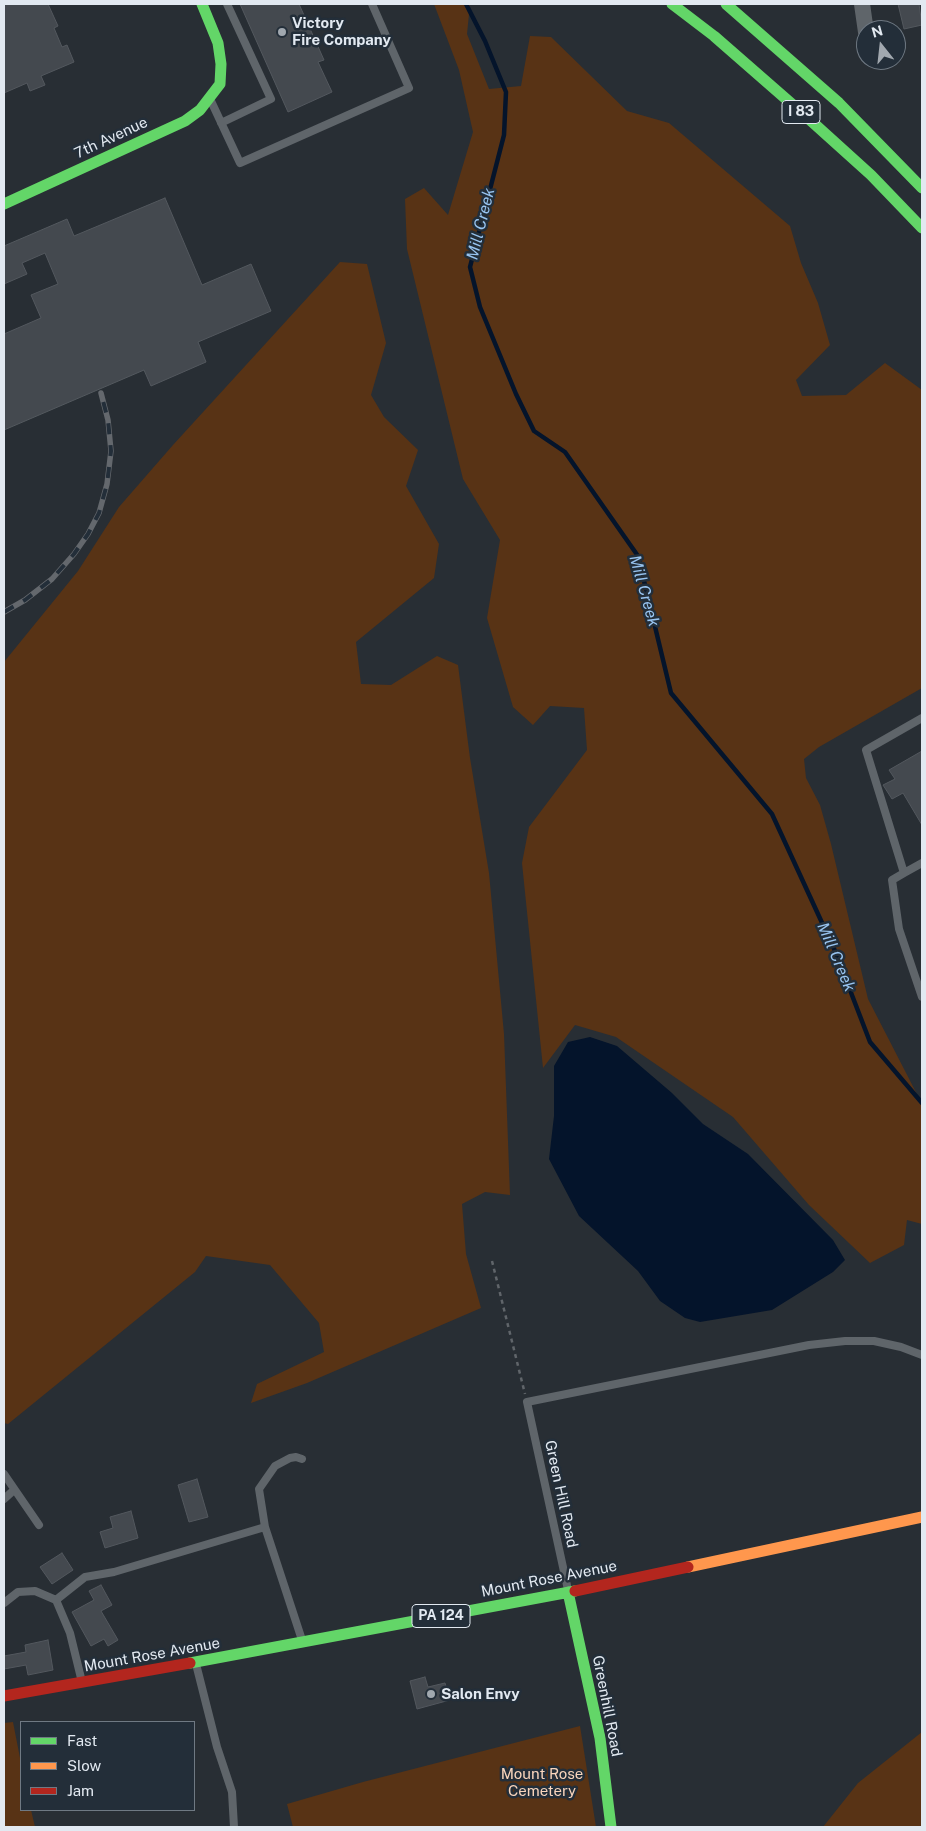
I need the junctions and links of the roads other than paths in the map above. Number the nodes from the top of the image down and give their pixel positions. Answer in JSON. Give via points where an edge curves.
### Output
{"nodes":[{"id":1,"x":202,"y":4,"type":"edge"},
{"id":2,"x":227,"y":4,"type":"edge"},
{"id":3,"x":372,"y":4,"type":"edge"},
{"id":4,"x":672,"y":4,"type":"edge"},
{"id":5,"x":726,"y":4,"type":"edge"},
{"id":6,"x":862,"y":4,"type":"edge"},
{"id":7,"x":864,"y":20,"type":"edge"},
{"id":8,"x":210,"y":98,"type":"junction"},
{"id":9,"x":222,"y":123,"type":"junction"},
{"id":10,"x":922,"y":188,"type":"edge"},
{"id":11,"x":4,"y":204,"type":"edge"},
{"id":12,"x":922,"y":228,"type":"edge"},
{"id":13,"x":922,"y":718,"type":"edge"},
{"id":14,"x":922,"y":863,"type":"edge"},
{"id":15,"x":904,"y":873,"type":"junction"},
{"id":16,"x":922,"y":997,"type":"edge"},
{"id":17,"x":922,"y":1355,"type":"edge"},
{"id":18,"x":302,"y":1459,"type":"dead end"},
{"id":19,"x":4,"y":1474,"type":"edge"},
{"id":20,"x":14,"y":1490,"type":"junction"},
{"id":21,"x":4,"y":1498,"type":"edge"},
{"id":22,"x":922,"y":1517,"type":"edge"},
{"id":23,"x":39,"y":1525,"type":"dead end"},
{"id":24,"x":265,"y":1527,"type":"junction"},
{"id":25,"x":568,"y":1592,"type":"junction"},
{"id":26,"x":56,"y":1600,"type":"junction"},
{"id":27,"x":4,"y":1603,"type":"edge"},
{"id":28,"x":303,"y":1643,"type":"junction"},
{"id":29,"x":195,"y":1662,"type":"junction"},
{"id":30,"x":82,"y":1682,"type":"junction"},
{"id":31,"x":4,"y":1696,"type":"edge"},
{"id":32,"x":234,"y":1827,"type":"edge"},
{"id":33,"x":611,"y":1827,"type":"edge"}],
"edges":[{"from":1,"to":8,"type":"main road","name":"7th Avenue","via":[[218,42],[221,64],[220,84]]},
{"from":2,"to":9,"type":"lane","via":[[271,100]]},
{"from":3,"to":9,"type":"lane","via":[[409,88],[240,163]]},
{"from":4,"to":12,"type":"main road","number":"I 83","via":[[809,119]]},
{"from":5,"to":10,"type":"main road","number":"I 83","via":[[839,103]]},
{"from":6,"to":7,"type":"street"},
{"from":8,"to":9,"type":"lane"},
{"from":8,"to":11,"type":"main road","name":"7th Avenue","via":[[185,121]]},
{"from":13,"to":15,"type":"lane","via":[[866,750]]},
{"from":14,"to":15,"type":"lane"},
{"from":15,"to":16,"type":"lane","via":[[892,880],[894,900],[899,928]]},
{"from":17,"to":25,"type":"lane","name":"Green Hill Road","via":[[901,1346],[874,1341],[809,1345],[527,1402]]},
{"from":18,"to":24,"type":"lane","via":[[296,1457],[275,1466],[259,1489]]},
{"from":19,"to":20,"type":"lane"},
{"from":20,"to":21,"type":"lane"},
{"from":20,"to":23,"type":"lane"},
{"from":22,"to":25,"type":"main road","name":"Mount Rose Avenue","number":"PA 124"},
{"from":24,"to":26,"type":"lane","via":[[114,1572],[85,1577]]},
{"from":24,"to":28,"type":"lane"},
{"from":25,"to":28,"type":"main road","name":"Mount Rose Avenue","number":"PA 124"},
{"from":25,"to":33,"type":"main road","name":"Greenhill Road","via":[[600,1738]]},
{"from":26,"to":27,"type":"lane","via":[[35,1591],[18,1592]]},
{"from":26,"to":30,"type":"lane","via":[[70,1633]]},
{"from":28,"to":29,"type":"main road","name":"Mount Rose Avenue","number":"PA 124"},
{"from":29,"to":30,"type":"main road","name":"Mount Rose Avenue","number":"PA 124"},
{"from":29,"to":32,"type":"lane","via":[[214,1738],[232,1792]]},
{"from":30,"to":31,"type":"main road","name":"Mount Rose Avenue","number":"PA 124"}]}
